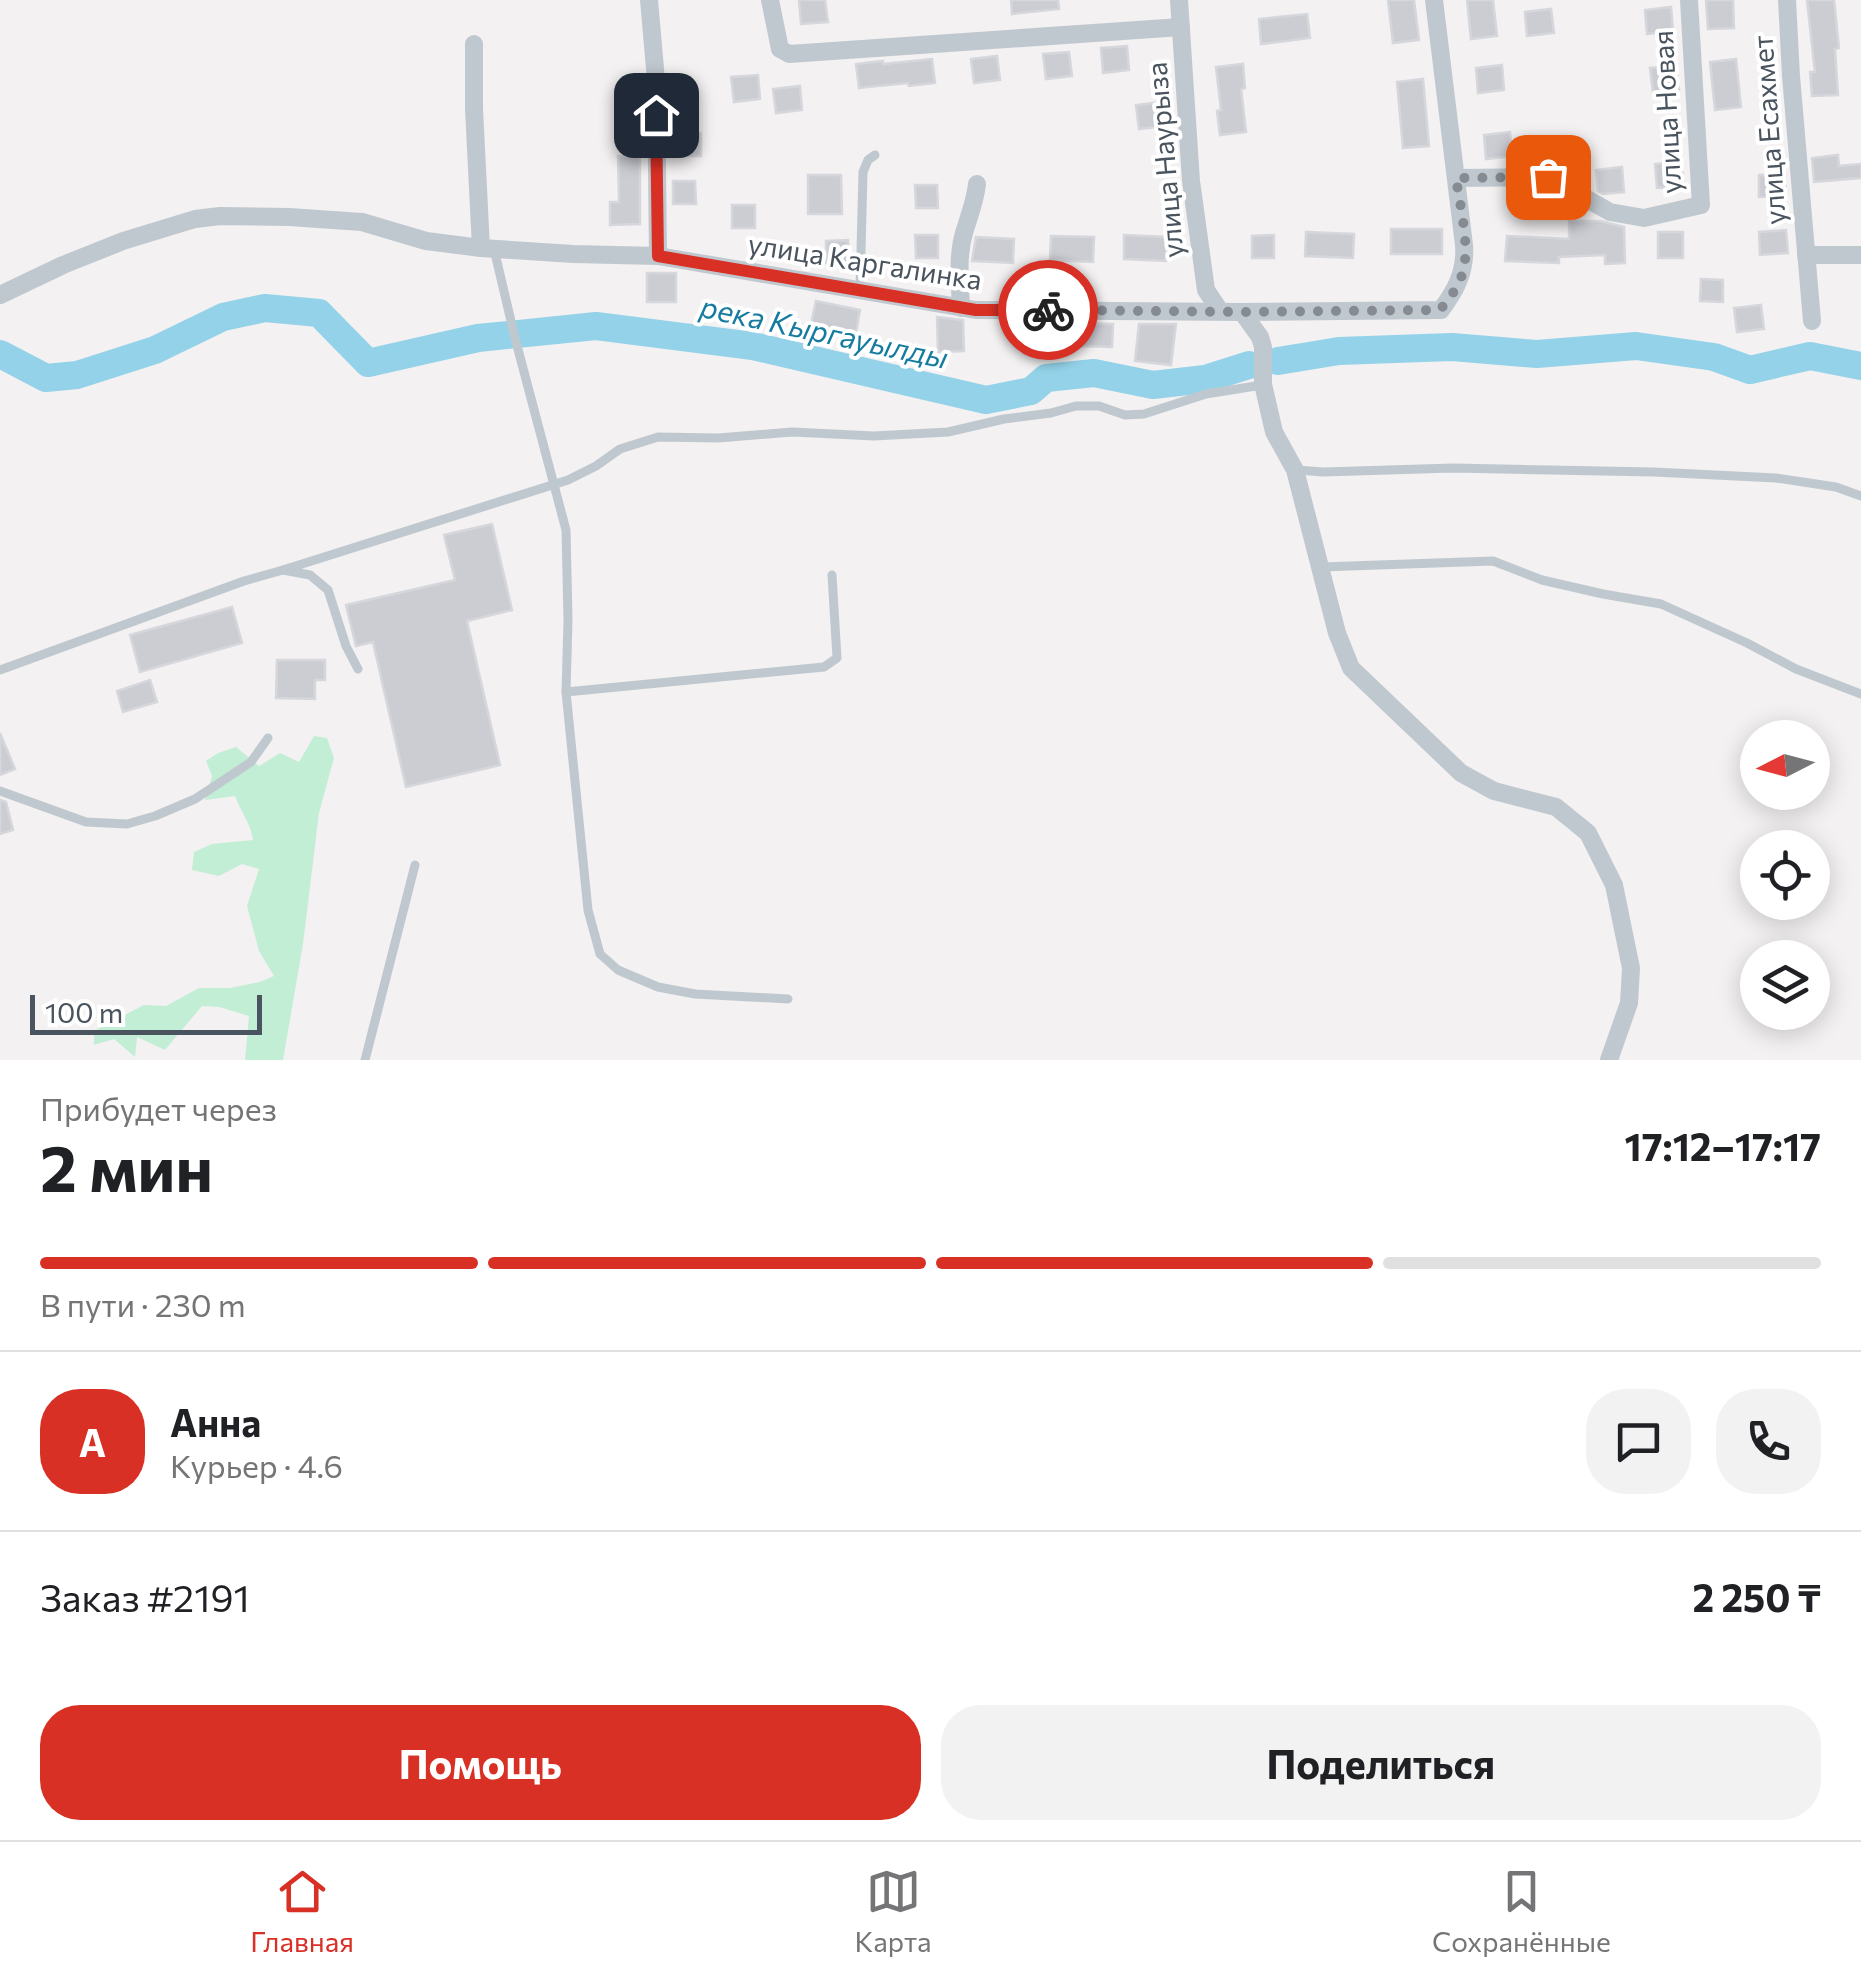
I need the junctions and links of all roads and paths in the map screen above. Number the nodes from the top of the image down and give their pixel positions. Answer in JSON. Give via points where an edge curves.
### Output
{"nodes":[{"id":1,"x":650,"y":0,"type":"edge"},
{"id":2,"x":770,"y":0,"type":"edge"},
{"id":3,"x":1179,"y":0,"type":"edge"},
{"id":4,"x":1434,"y":0,"type":"edge"},
{"id":5,"x":1689,"y":0,"type":"edge"},
{"id":6,"x":1787,"y":0,"type":"edge"},
{"id":7,"x":1181,"y":27,"type":"junction"},
{"id":8,"x":474,"y":44,"type":"dead end"},
{"id":9,"x":875,"y":155,"type":"dead end"},
{"id":10,"x":1456,"y":178,"type":"junction"},
{"id":11,"x":977,"y":184,"type":"dead end"},
{"id":12,"x":488,"y":248,"type":"junction"},
{"id":13,"x":1861,"y":255,"type":"edge"},
{"id":14,"x":658,"y":256,"type":"junction"},
{"id":15,"x":1806,"y":256,"type":"junction"},
{"id":16,"x":860,"y":290,"type":"junction"},
{"id":17,"x":0,"y":295,"type":"edge"},
{"id":18,"x":962,"y":308,"type":"junction"},
{"id":19,"x":1220,"y":310,"type":"junction"},
{"id":20,"x":1242,"y":312,"type":"junction"},
{"id":21,"x":1812,"y":321,"type":"dead end"},
{"id":22,"x":1264,"y":384,"type":"junction"},
{"id":23,"x":1294,"y":470,"type":"junction"},
{"id":24,"x":555,"y":484,"type":"junction"},
{"id":25,"x":1861,"y":496,"type":"edge"},
{"id":26,"x":1321,"y":567,"type":"junction"},
{"id":27,"x":283,"y":570,"type":"junction"},
{"id":28,"x":832,"y":575,"type":"dead end"},
{"id":29,"x":0,"y":670,"type":"edge"},
{"id":30,"x":358,"y":670,"type":"dead end"},
{"id":31,"x":566,"y":692,"type":"junction"},
{"id":32,"x":1861,"y":694,"type":"edge"},
{"id":33,"x":268,"y":738,"type":"dead end"},
{"id":34,"x":0,"y":790,"type":"edge"},
{"id":35,"x":414,"y":866,"type":"dead end"},
{"id":36,"x":788,"y":999,"type":"dead end"},
{"id":37,"x":365,"y":1060,"type":"edge"},
{"id":38,"x":1609,"y":1060,"type":"edge"}],
"edges":[{"from":1,"to":14,"type":"street"},
{"from":2,"to":7,"type":"street","via":[[780,50],[789,54]]},
{"from":3,"to":7,"type":"street","name":"улица Наурыза"},
{"from":4,"to":10,"type":"street"},
{"from":5,"to":10,"type":"street","name":"улица Новая","via":[[1701,206],[1644,218],[1610,212],[1548,177]]},
{"from":6,"to":15,"type":"street","name":"улица Есахмет"},
{"from":7,"to":19,"type":"street","name":"улица Наурыза","via":[[1206,290]]},
{"from":8,"to":12,"type":"street"},
{"from":9,"to":16,"type":"lane","via":[[863,172]]},
{"from":10,"to":20,"type":"street","name":"улица Каргалинка","via":[[1465,258],[1440,310]]},
{"from":11,"to":18,"type":"street","via":[[958,270]]},
{"from":12,"to":14,"type":"street","name":"улица Каргалинка"},
{"from":12,"to":17,"type":"street","name":"улица Каргалинка","via":[[426,241],[362,222],[220,216],[124,242]]},
{"from":12,"to":24,"type":"lane"},
{"from":13,"to":15,"type":"street","name":"улица Есахмет"},
{"from":14,"to":16,"type":"street","name":"улица Каргалинка"},
{"from":15,"to":21,"type":"street","name":"улица Есахмет"},
{"from":16,"to":18,"type":"street","name":"улица Каргалинка"},
{"from":18,"to":19,"type":"street","name":"улица Каргалинка"},
{"from":19,"to":20,"type":"street","name":"улица Каргалинка"},
{"from":20,"to":22,"type":"street","via":[[1263,347]]},
{"from":22,"to":23,"type":"street","via":[[1274,432]]},
{"from":22,"to":24,"type":"lane","via":[[1144,414],[1076,406],[948,432],[658,437]]},
{"from":23,"to":25,"type":"lane","via":[[1654,472],[1776,478]]},
{"from":23,"to":26,"type":"street"},
{"from":24,"to":27,"type":"lane"},
{"from":24,"to":31,"type":"lane","via":[[566,530]]},
{"from":26,"to":32,"type":"lane","via":[[1493,562],[1542,580],[1661,604]]},
{"from":26,"to":38,"type":"street","via":[[1351,668],[1461,772],[1494,791],[1556,807],[1588,833],[1614,885],[1632,968]]},
{"from":27,"to":29,"type":"lane"},
{"from":27,"to":30,"type":"lane","via":[[310,575],[328,590]]},
{"from":28,"to":31,"type":"lane","via":[[837,658],[824,667]]},
{"from":31,"to":36,"type":"lane","via":[[588,910],[600,954],[618,970],[658,987]]},
{"from":33,"to":34,"type":"lane","via":[[250,762],[195,799],[128,824],[86,822]]},
{"from":35,"to":37,"type":"lane"}]}
